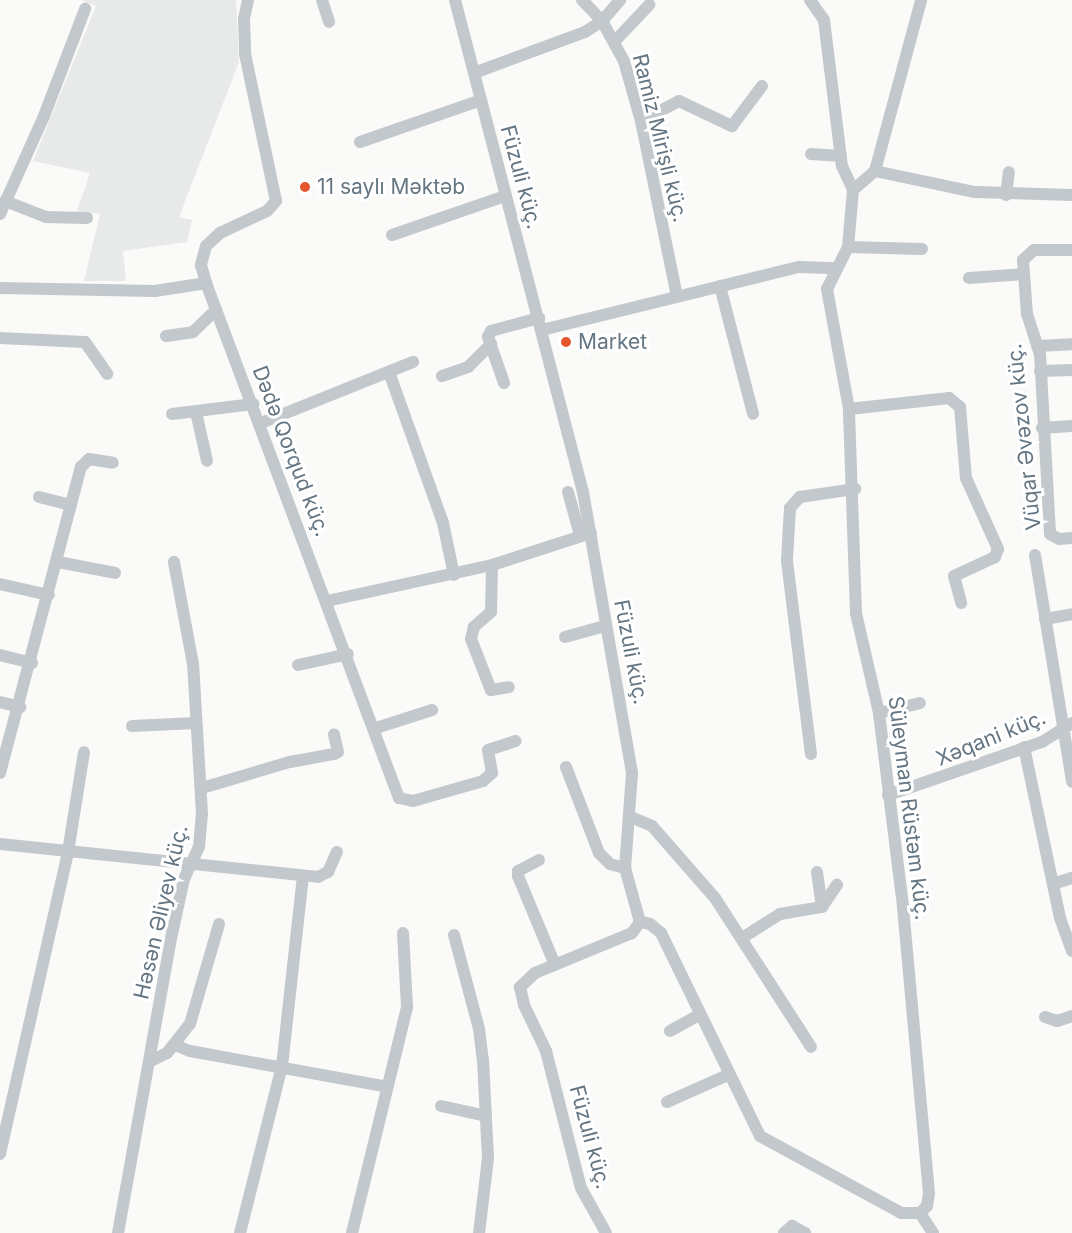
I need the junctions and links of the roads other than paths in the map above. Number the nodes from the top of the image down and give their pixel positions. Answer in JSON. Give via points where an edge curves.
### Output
{"nodes":[{"id":1,"x":248,"y":0,"type":"edge"},
{"id":2,"x":322,"y":0,"type":"edge"},
{"id":3,"x":455,"y":0,"type":"edge"},
{"id":4,"x":582,"y":0,"type":"edge"},
{"id":5,"x":620,"y":0,"type":"edge"},
{"id":6,"x":810,"y":0,"type":"edge"},
{"id":7,"x":921,"y":0,"type":"edge"},
{"id":8,"x":650,"y":5,"type":"dead end"},
{"id":9,"x":85,"y":9,"type":"dead end"},
{"id":10,"x":602,"y":21,"type":"junction"},
{"id":11,"x":329,"y":22,"type":"dead end"},
{"id":12,"x":615,"y":41,"type":"junction"},
{"id":13,"x":474,"y":73,"type":"junction"},
{"id":14,"x":762,"y":86,"type":"dead end"},
{"id":15,"x":481,"y":100,"type":"junction"},
{"id":16,"x":641,"y":121,"type":"junction"},
{"id":17,"x":360,"y":142,"type":"dead end"},
{"id":18,"x":811,"y":154,"type":"dead end"},
{"id":19,"x":841,"y":156,"type":"junction"},
{"id":20,"x":875,"y":171,"type":"junction"},
{"id":21,"x":1009,"y":172,"type":"dead end"},
{"id":22,"x":853,"y":190,"type":"junction"},
{"id":23,"x":1006,"y":195,"type":"junction"},
{"id":24,"x":1072,"y":195,"type":"edge"},
{"id":25,"x":505,"y":196,"type":"junction"},
{"id":26,"x":5,"y":201,"type":"junction"},
{"id":27,"x":0,"y":214,"type":"edge"},
{"id":28,"x":87,"y":218,"type":"dead end"},
{"id":29,"x":392,"y":235,"type":"dead end"},
{"id":30,"x":849,"y":247,"type":"junction"},
{"id":31,"x":922,"y":249,"type":"dead end"},
{"id":32,"x":1072,"y":250,"type":"edge"},
{"id":33,"x":836,"y":268,"type":"junction"},
{"id":34,"x":1024,"y":274,"type":"junction"},
{"id":35,"x":969,"y":278,"type":"dead end"},
{"id":36,"x":206,"y":283,"type":"junction"},
{"id":37,"x":720,"y":286,"type":"junction"},
{"id":38,"x":0,"y":288,"type":"edge"},
{"id":39,"x":677,"y":296,"type":"junction"},
{"id":40,"x":216,"y":310,"type":"junction"},
{"id":41,"x":541,"y":324,"type":"junction"},
{"id":42,"x":166,"y":336,"type":"dead end"},
{"id":43,"x":0,"y":338,"type":"edge"},
{"id":44,"x":491,"y":344,"type":"junction"},
{"id":45,"x":1072,"y":344,"type":"edge"},
{"id":46,"x":1037,"y":346,"type":"junction"},
{"id":47,"x":413,"y":362,"type":"dead end"},
{"id":48,"x":1072,"y":370,"type":"edge"},
{"id":49,"x":1040,"y":371,"type":"junction"},
{"id":50,"x":389,"y":372,"type":"junction"},
{"id":51,"x":107,"y":374,"type":"dead end"},
{"id":52,"x":442,"y":376,"type":"dead end"},
{"id":53,"x":504,"y":383,"type":"dead end"},
{"id":54,"x":253,"y":404,"type":"junction"},
{"id":55,"x":849,"y":409,"type":"junction"},
{"id":56,"x":195,"y":412,"type":"junction"},
{"id":57,"x":172,"y":414,"type":"dead end"},
{"id":58,"x":753,"y":414,"type":"dead end"},
{"id":59,"x":261,"y":423,"type":"junction"},
{"id":60,"x":1072,"y":426,"type":"edge"},
{"id":61,"x":1042,"y":428,"type":"junction"},
{"id":62,"x":207,"y":460,"type":"dead end"},
{"id":63,"x":113,"y":463,"type":"dead end"},
{"id":64,"x":855,"y":489,"type":"junction"},
{"id":65,"x":568,"y":492,"type":"dead end"},
{"id":66,"x":39,"y":497,"type":"dead end"},
{"id":67,"x":71,"y":505,"type":"junction"},
{"id":68,"x":585,"y":534,"type":"junction"},
{"id":69,"x":1072,"y":538,"type":"edge"},
{"id":70,"x":1035,"y":555,"type":"dead end"},
{"id":71,"x":58,"y":562,"type":"junction"},
{"id":72,"x":174,"y":562,"type":"dead end"},
{"id":73,"x":492,"y":565,"type":"junction"},
{"id":74,"x":115,"y":573,"type":"dead end"},
{"id":75,"x":454,"y":575,"type":"junction"},
{"id":76,"x":0,"y":584,"type":"edge"},
{"id":77,"x":49,"y":595,"type":"junction"},
{"id":78,"x":327,"y":601,"type":"junction"},
{"id":79,"x":961,"y":603,"type":"dead end"},
{"id":80,"x":1072,"y":614,"type":"edge"},
{"id":81,"x":1045,"y":619,"type":"junction"},
{"id":82,"x":605,"y":626,"type":"junction"},
{"id":83,"x":565,"y":637,"type":"dead end"},
{"id":84,"x":348,"y":654,"type":"junction"},
{"id":85,"x":0,"y":655,"type":"edge"},
{"id":86,"x":32,"y":663,"type":"junction"},
{"id":87,"x":298,"y":665,"type":"dead end"},
{"id":88,"x":509,"y":687,"type":"dead end"},
{"id":89,"x":0,"y":702,"type":"edge"},
{"id":90,"x":920,"y":703,"type":"dead end"},
{"id":91,"x":20,"y":707,"type":"junction"},
{"id":92,"x":432,"y":710,"type":"dead end"},
{"id":93,"x":879,"y":713,"type":"junction"},
{"id":94,"x":196,"y":723,"type":"junction"},
{"id":95,"x":132,"y":726,"type":"dead end"},
{"id":96,"x":1067,"y":727,"type":"edge"},
{"id":97,"x":376,"y":728,"type":"junction"},
{"id":98,"x":334,"y":734,"type":"dead end"},
{"id":99,"x":516,"y":741,"type":"dead end"},
{"id":100,"x":1024,"y":747,"type":"junction"},
{"id":101,"x":84,"y":752,"type":"dead end"},
{"id":102,"x":811,"y":754,"type":"dead end"},
{"id":103,"x":566,"y":767,"type":"dead end"},
{"id":104,"x":0,"y":771,"type":"edge"},
{"id":105,"x":1072,"y":782,"type":"edge"},
{"id":106,"x":202,"y":788,"type":"junction"},
{"id":107,"x":888,"y":795,"type":"junction"},
{"id":108,"x":631,"y":817,"type":"junction"},
{"id":109,"x":0,"y":844,"type":"edge"},
{"id":110,"x":68,"y":852,"type":"junction"},
{"id":111,"x":337,"y":852,"type":"dead end"},
{"id":112,"x":539,"y":860,"type":"dead end"},
{"id":113,"x":192,"y":863,"type":"junction"},
{"id":114,"x":625,"y":868,"type":"junction"},
{"id":115,"x":817,"y":872,"type":"dead end"},
{"id":116,"x":303,"y":877,"type":"junction"},
{"id":117,"x":1072,"y":878,"type":"edge"},
{"id":118,"x":1053,"y":884,"type":"junction"},
{"id":119,"x":837,"y":885,"type":"dead end"},
{"id":120,"x":822,"y":907,"type":"junction"},
{"id":121,"x":640,"y":922,"type":"junction"},
{"id":122,"x":219,"y":924,"type":"dead end"},
{"id":123,"x":403,"y":933,"type":"dead end"},
{"id":124,"x":454,"y":935,"type":"dead end"},
{"id":125,"x":742,"y":938,"type":"junction"},
{"id":126,"x":1072,"y":951,"type":"edge"},
{"id":127,"x":555,"y":965,"type":"junction"},
{"id":128,"x":699,"y":1015,"type":"junction"},
{"id":129,"x":1072,"y":1016,"type":"edge"},
{"id":130,"x":1045,"y":1017,"type":"dead end"},
{"id":131,"x":670,"y":1031,"type":"dead end"},
{"id":132,"x":175,"y":1045,"type":"junction"},
{"id":133,"x":811,"y":1047,"type":"dead end"},
{"id":134,"x":151,"y":1061,"type":"junction"},
{"id":135,"x":282,"y":1066,"type":"junction"},
{"id":136,"x":728,"y":1075,"type":"junction"},
{"id":137,"x":387,"y":1087,"type":"junction"},
{"id":138,"x":667,"y":1102,"type":"dead end"},
{"id":139,"x":441,"y":1106,"type":"dead end"},
{"id":140,"x":486,"y":1116,"type":"junction"},
{"id":141,"x":0,"y":1154,"type":"edge"},
{"id":142,"x":920,"y":1213,"type":"junction"},
{"id":143,"x":118,"y":1233,"type":"edge"},
{"id":144,"x":240,"y":1233,"type":"edge"},
{"id":145,"x":352,"y":1233,"type":"edge"},
{"id":146,"x":478,"y":1233,"type":"edge"},
{"id":147,"x":606,"y":1233,"type":"edge"},
{"id":148,"x":784,"y":1233,"type":"edge"},
{"id":149,"x":805,"y":1233,"type":"edge"},
{"id":150,"x":933,"y":1233,"type":"edge"}],
"edges":[{"from":1,"to":36,"type":"street","name":"Dədə Qorqud küç.","via":[[245,54],[276,201],[267,211],[220,232],[206,246],[201,265]]},
{"from":2,"to":11,"type":"street"},
{"from":3,"to":13,"type":"street","name":"Füzuli küç."},
{"from":4,"to":10,"type":"street","name":"Ramiz Mirişli küç."},
{"from":5,"to":10,"type":"street"},
{"from":6,"to":19,"type":"street","via":[[824,20]]},
{"from":7,"to":20,"type":"street"},
{"from":8,"to":12,"type":"street"},
{"from":9,"to":26,"type":"street","via":[[44,116]]},
{"from":10,"to":12,"type":"street","name":"Ramiz Mirişli küç."},
{"from":10,"to":13,"type":"street","via":[[585,32]]},
{"from":12,"to":16,"type":"street","name":"Ramiz Mirişli küç."},
{"from":13,"to":15,"type":"street","name":"Füzuli küç."},
{"from":14,"to":16,"type":"street","via":[[732,126],[679,101]]},
{"from":15,"to":17,"type":"street"},
{"from":15,"to":25,"type":"street","name":"Füzuli küç."},
{"from":16,"to":39,"type":"street","name":"Ramiz Mirişli küç."},
{"from":18,"to":19,"type":"street"},
{"from":19,"to":22,"type":"street"},
{"from":20,"to":22,"type":"street"},
{"from":20,"to":23,"type":"street"},
{"from":21,"to":23,"type":"street"},
{"from":22,"to":30,"type":"street","name":"Süleyman Rüstəm küç."},
{"from":23,"to":24,"type":"street"},
{"from":25,"to":29,"type":"street"},
{"from":25,"to":41,"type":"street","name":"Füzuli küç."},
{"from":26,"to":27,"type":"street"},
{"from":26,"to":28,"type":"street","via":[[46,217]]},
{"from":30,"to":31,"type":"street"},
{"from":30,"to":33,"type":"street","name":"Süleyman Rüstəm küç."},
{"from":32,"to":34,"type":"street","name":"Vüqar Əvəzov küç.","via":[[1034,250],[1023,260]]},
{"from":33,"to":37,"type":"street","via":[[799,267]]},
{"from":33,"to":55,"type":"street","name":"Süleyman Rüstəm küç.","via":[[827,289],[828,304]]},
{"from":34,"to":35,"type":"street"},
{"from":34,"to":46,"type":"street","name":"Vüqar Əvəzov küç.","via":[[1027,314]]},
{"from":36,"to":38,"type":"street","via":[[155,291]]},
{"from":36,"to":40,"type":"street","name":"Dədə Qorqud küç."},
{"from":37,"to":39,"type":"street"},
{"from":37,"to":58,"type":"street"},
{"from":39,"to":41,"type":"street"},
{"from":40,"to":42,"type":"street","via":[[193,332]]},
{"from":40,"to":54,"type":"street","name":"Dədə Qorqud küç."},
{"from":41,"to":44,"type":"street","via":[[490,330]]},
{"from":41,"to":68,"type":"street","name":"Füzuli küç."},
{"from":43,"to":51,"type":"street","via":[[85,342]]},
{"from":44,"to":52,"type":"street","via":[[468,367]]},
{"from":44,"to":53,"type":"street"},
{"from":45,"to":46,"type":"street"},
{"from":46,"to":49,"type":"street","name":"Vüqar Əvəzov küç."},
{"from":47,"to":50,"type":"street"},
{"from":48,"to":49,"type":"street"},
{"from":49,"to":61,"type":"street","name":"Vüqar Əvəzov küç."},
{"from":50,"to":59,"type":"street"},
{"from":50,"to":75,"type":"street","via":[[443,523]]},
{"from":54,"to":56,"type":"street"},
{"from":54,"to":59,"type":"street","name":"Dədə Qorqud küç."},
{"from":55,"to":64,"type":"street","name":"Süleyman Rüstəm küç."},
{"from":55,"to":79,"type":"street","via":[[949,398],[960,407],[966,478],[998,549],[995,557],[954,576]]},
{"from":56,"to":57,"type":"street"},
{"from":56,"to":62,"type":"street"},
{"from":59,"to":78,"type":"street","name":"Dədə Qorqud küç."},
{"from":60,"to":61,"type":"street"},
{"from":61,"to":69,"type":"street","name":"Vüqar Əvəzov küç.","via":[[1050,534],[1059,539]]},
{"from":63,"to":67,"type":"street","via":[[84,461]]},
{"from":64,"to":93,"type":"street","name":"Süleyman Rüstəm küç.","via":[[856,612]]},
{"from":64,"to":102,"type":"street","via":[[800,497],[790,508],[787,560]]},
{"from":65,"to":68,"type":"street"},
{"from":66,"to":67,"type":"street"},
{"from":67,"to":71,"type":"street"},
{"from":68,"to":73,"type":"street"},
{"from":68,"to":82,"type":"street","name":"Füzuli küç."},
{"from":70,"to":81,"type":"street"},
{"from":71,"to":74,"type":"street"},
{"from":71,"to":77,"type":"street"},
{"from":72,"to":94,"type":"street","name":"Həsən Əliyev küç.","via":[[193,664]]},
{"from":73,"to":75,"type":"street"},
{"from":73,"to":88,"type":"street","via":[[491,612],[474,627],[471,639],[491,690]]},
{"from":75,"to":78,"type":"street"},
{"from":76,"to":77,"type":"street"},
{"from":77,"to":86,"type":"street"},
{"from":78,"to":84,"type":"street","name":"Dədə Qorqud küç."},
{"from":80,"to":81,"type":"street"},
{"from":81,"to":96,"type":"street"},
{"from":82,"to":83,"type":"street"},
{"from":82,"to":108,"type":"street","name":"Füzuli küç.","via":[[627,735],[632,773]]},
{"from":84,"to":87,"type":"street"},
{"from":84,"to":97,"type":"street","name":"Dədə Qorqud küç."},
{"from":85,"to":86,"type":"street"},
{"from":86,"to":91,"type":"street"},
{"from":89,"to":91,"type":"street"},
{"from":90,"to":93,"type":"street"},
{"from":91,"to":104,"type":"street"},
{"from":92,"to":97,"type":"street"},
{"from":93,"to":107,"type":"street","name":"Süleyman Rüstəm küç."},
{"from":94,"to":95,"type":"street"},
{"from":94,"to":106,"type":"street","name":"Həsən Əliyev küç."},
{"from":96,"to":100,"type":"street","name":"Xəqani küç."},
{"from":96,"to":105,"type":"street"},
{"from":97,"to":99,"type":"street","name":"Dədə Qorqud küç.","via":[[396,792],[405,802],[490,777],[488,750]]},
{"from":98,"to":106,"type":"street","via":[[338,752],[334,754],[290,762]]},
{"from":100,"to":107,"type":"street","name":"Xəqani küç.","via":[[952,776]]},
{"from":100,"to":118,"type":"street"},
{"from":101,"to":110,"type":"street"},
{"from":103,"to":114,"type":"street","via":[[599,853],[610,864]]},
{"from":106,"to":113,"type":"street","name":"Həsən Əliyev küç.","via":[[199,848]]},
{"from":107,"to":142,"type":"street","name":"Süleyman Rüstəm küç.","via":[[903,906],[930,1193],[927,1206]]},
{"from":108,"to":114,"type":"street","name":"Füzuli küç."},
{"from":108,"to":125,"type":"street","via":[[646,821],[667,842],[715,898]]},
{"from":109,"to":110,"type":"street"},
{"from":110,"to":113,"type":"street"},
{"from":110,"to":141,"type":"street"},
{"from":111,"to":116,"type":"street","via":[[324,876]]},
{"from":112,"to":127,"type":"street","via":[[518,871],[518,876]]},
{"from":113,"to":116,"type":"street"},
{"from":113,"to":134,"type":"street","name":"Həsən Əliyev küç.","via":[[184,879],[168,955]]},
{"from":114,"to":121,"type":"street","name":"Füzuli küç."},
{"from":115,"to":120,"type":"street"},
{"from":116,"to":135,"type":"street"},
{"from":117,"to":118,"type":"street"},
{"from":118,"to":126,"type":"street"},
{"from":119,"to":120,"type":"street"},
{"from":120,"to":125,"type":"street","via":[[780,914]]},
{"from":121,"to":127,"type":"street","name":"Füzuli küç.","via":[[623,938]]},
{"from":121,"to":128,"type":"street","via":[[661,933]]},
{"from":122,"to":132,"type":"street","via":[[195,1012]]},
{"from":123,"to":137,"type":"street","via":[[407,1007]]},
{"from":124,"to":140,"type":"street","via":[[479,1029]]},
{"from":125,"to":133,"type":"street"},
{"from":127,"to":147,"type":"street","name":"Füzuli küç.","via":[[526,978],[520,994],[546,1051],[581,1188]]},
{"from":128,"to":131,"type":"street"},
{"from":128,"to":136,"type":"street"},
{"from":129,"to":130,"type":"street","via":[[1057,1021]]},
{"from":132,"to":134,"type":"street"},
{"from":132,"to":135,"type":"street"},
{"from":134,"to":143,"type":"street","name":"Həsən Əliyev küç."},
{"from":135,"to":137,"type":"street"},
{"from":135,"to":144,"type":"street"},
{"from":136,"to":138,"type":"street"},
{"from":136,"to":142,"type":"street","via":[[755,1128],[768,1142],[901,1213]]},
{"from":137,"to":145,"type":"street"},
{"from":139,"to":140,"type":"street"},
{"from":140,"to":146,"type":"street","via":[[488,1158]]},
{"from":142,"to":150,"type":"street"},
{"from":148,"to":149,"type":"street","via":[[792,1226]]}]}
